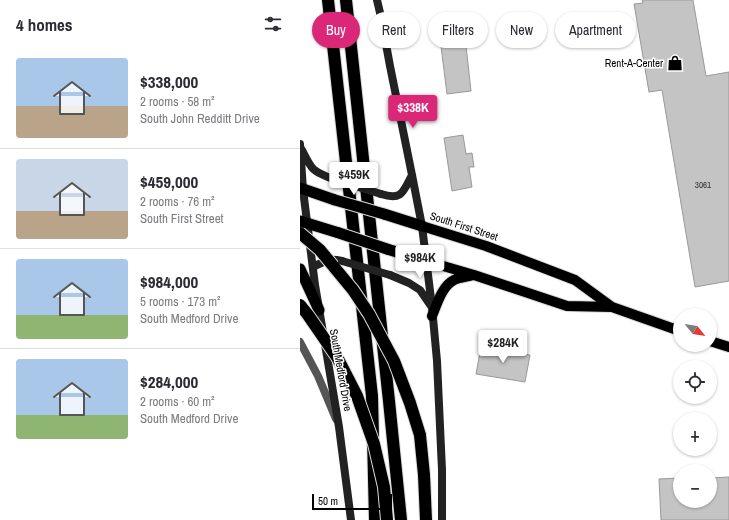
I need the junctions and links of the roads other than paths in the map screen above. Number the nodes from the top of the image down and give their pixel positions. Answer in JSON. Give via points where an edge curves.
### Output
{"nodes":[{"id":1,"x":328,"y":0,"type":"edge"},
{"id":2,"x":346,"y":0,"type":"edge"},
{"id":3,"x":377,"y":0,"type":"edge"},
{"id":4,"x":300,"y":144,"type":"edge"},
{"id":5,"x":300,"y":148,"type":"edge"},
{"id":6,"x":412,"y":175,"type":"junction"},
{"id":7,"x":302,"y":189,"type":"edge"},
{"id":8,"x":302,"y":226,"type":"edge"},
{"id":9,"x":422,"y":226,"type":"junction"},
{"id":10,"x":426,"y":261,"type":"junction"},
{"id":11,"x":313,"y":267,"type":"junction"},
{"id":12,"x":300,"y":269,"type":"edge"},
{"id":13,"x":474,"y":275,"type":"junction"},
{"id":14,"x":300,"y":305,"type":"edge"},
{"id":15,"x":612,"y":307,"type":"junction"},
{"id":16,"x":319,"y":310,"type":"junction"},
{"id":17,"x":432,"y":311,"type":"junction"},
{"id":18,"x":673,"y":328,"type":"edge"},
{"id":19,"x":300,"y":342,"type":"edge"},
{"id":20,"x":717,"y":343,"type":"edge"},
{"id":21,"x":729,"y":347,"type":"edge"},
{"id":22,"x":339,"y":427,"type":"junction"},
{"id":23,"x":351,"y":520,"type":"edge"},
{"id":24,"x":375,"y":520,"type":"edge"},
{"id":25,"x":387,"y":520,"type":"edge"},
{"id":26,"x":401,"y":520,"type":"edge"},
{"id":27,"x":426,"y":520,"type":"edge"},
{"id":28,"x":442,"y":520,"type":"edge"}],
"edges":[{"from":1,"to":24,"type":"highway","via":[[372,396]]},
{"from":2,"to":26,"type":"highway"},
{"from":3,"to":6,"type":"main road"},
{"from":4,"to":5,"type":"main road","name":"South Medford Drive"},
{"from":5,"to":6,"type":"main road","bridge":true,"via":[[311,167],[318,173],[389,197],[396,197],[403,192]]},
{"from":5,"to":7,"type":"main road","name":"South Medford Drive"},
{"from":6,"to":9,"type":"main road"},
{"from":7,"to":8,"type":"main road","name":"South Medford Drive"},
{"from":7,"to":9,"type":"highway","name":"South First Street","bridge":true},
{"from":8,"to":10,"type":"highway","name":"South First Street","bridge":true,"via":[[339,233]]},
{"from":8,"to":11,"type":"main road","name":"South Medford Drive"},
{"from":8,"to":27,"type":"highway","bridge":true,"via":[[370,314],[394,360],[420,436]]},
{"from":9,"to":10,"type":"main road"},
{"from":9,"to":15,"type":"main road","name":"South First Street","via":[[486,246],[575,280]]},
{"from":10,"to":13,"type":"main road","name":"South First Street"},
{"from":10,"to":17,"type":"main road"},
{"from":11,"to":16,"type":"main road","name":"South Medford Drive"},
{"from":11,"to":17,"type":"main road","bridge":true,"via":[[333,259],[409,283],[420,290]]},
{"from":12,"to":16,"type":"highway"},
{"from":13,"to":15,"type":"main road","name":"South First Street","via":[[567,306]]},
{"from":13,"to":17,"type":"main road","via":[[452,281]]},
{"from":14,"to":25,"type":"highway","bridge":true,"via":[[337,357],[357,396],[374,444],[384,487]]},
{"from":15,"to":18,"type":"main road","name":"South First Street"},
{"from":16,"to":22,"type":"main road","name":"South Medford Drive"},
{"from":17,"to":28,"type":"main road","via":[[442,470]]},
{"from":19,"to":22,"type":"street","via":[[318,376]]},
{"from":20,"to":21,"type":"main road"},
{"from":22,"to":23,"type":"main road","name":"South Medford Drive"}]}
